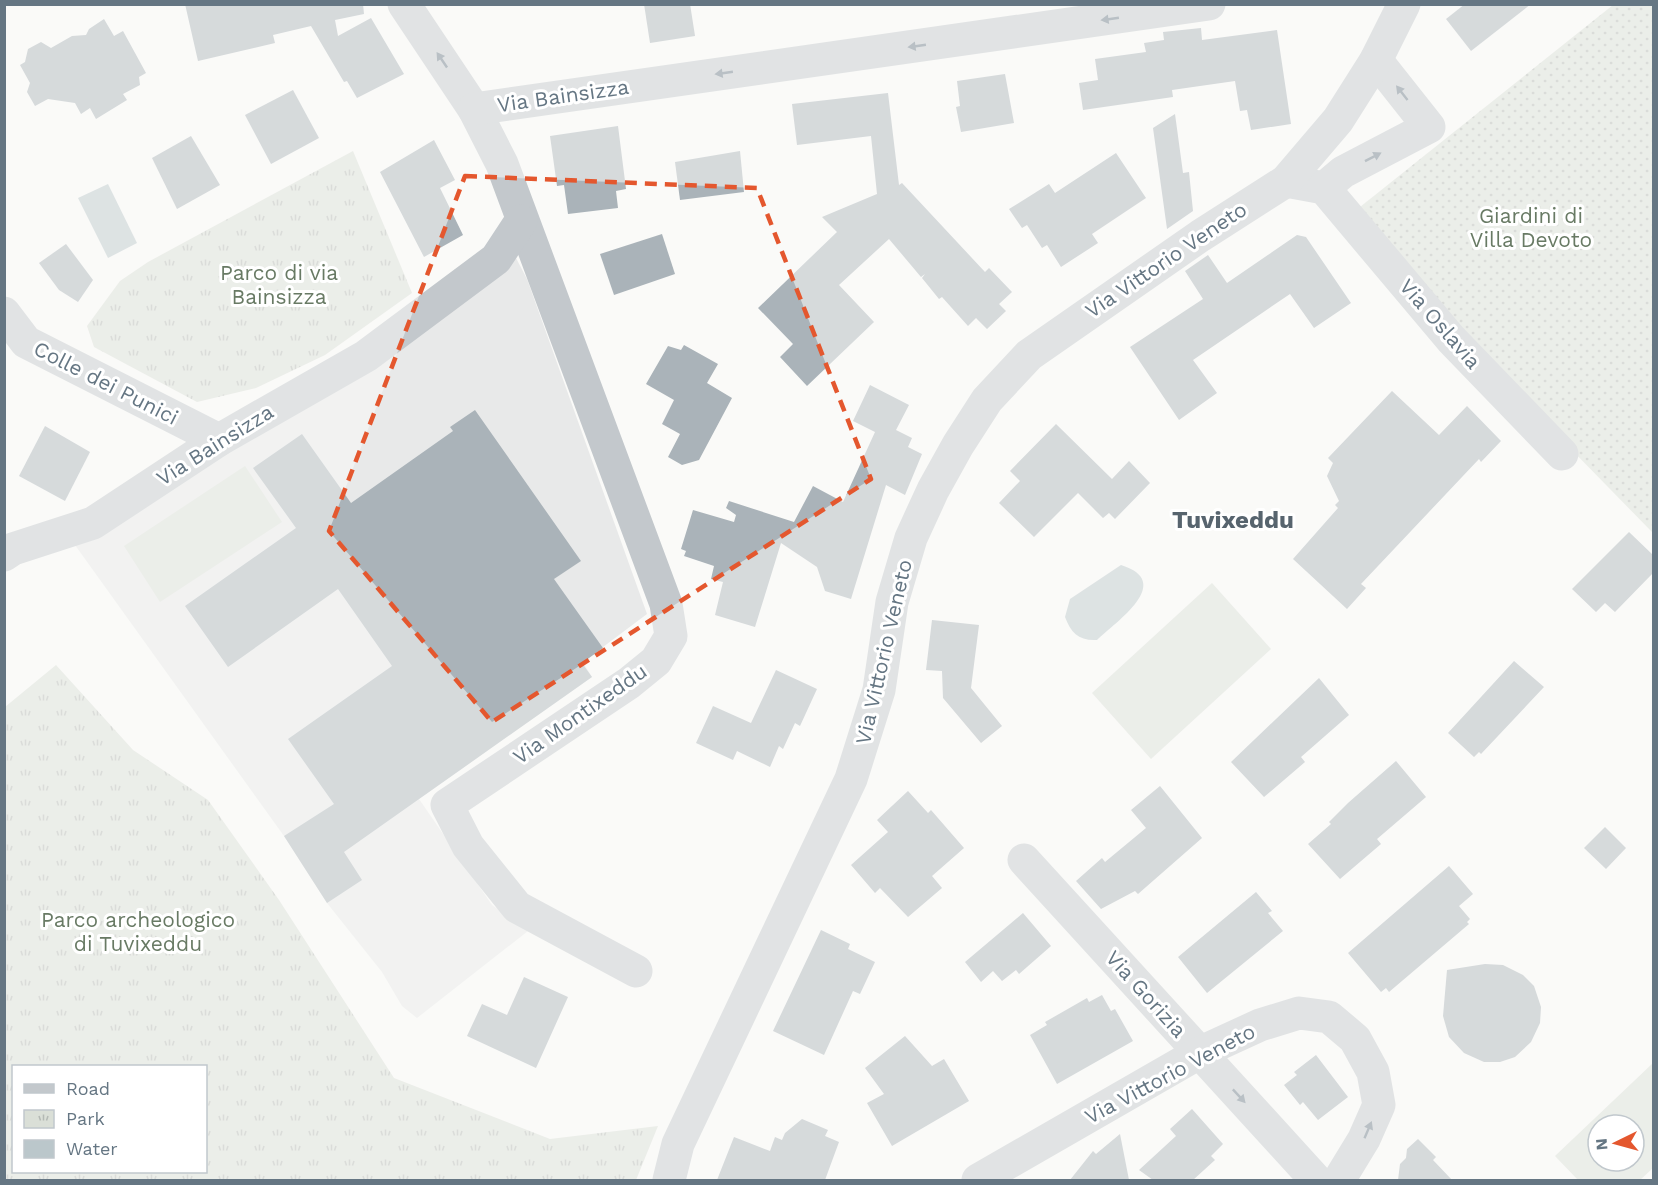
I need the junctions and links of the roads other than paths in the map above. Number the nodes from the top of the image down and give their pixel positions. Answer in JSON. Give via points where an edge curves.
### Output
{"nodes":[{"id":1,"x":404,"y":4,"type":"edge"},
{"id":2,"x":1209,"y":4,"type":"edge"},
{"id":3,"x":1404,"y":4,"type":"edge"},
{"id":4,"x":1376,"y":60,"type":"junction"},
{"id":5,"x":474,"y":109,"type":"junction"},
{"id":6,"x":1286,"y":181,"type":"junction"},
{"id":7,"x":1324,"y":188,"type":"junction"},
{"id":8,"x":521,"y":221,"type":"junction"},
{"id":9,"x":4,"y":313,"type":"edge"},
{"id":10,"x":219,"y":440,"type":"junction"},
{"id":11,"x":1562,"y":454,"type":"dead end"},
{"id":12,"x":4,"y":555,"type":"edge"},
{"id":13,"x":1024,"y":860,"type":"dead end"},
{"id":14,"x":636,"y":971,"type":"dead end"},
{"id":15,"x":1199,"y":1053,"type":"junction"},
{"id":16,"x":669,"y":1180,"type":"edge"},
{"id":17,"x":978,"y":1180,"type":"edge"},
{"id":18,"x":1316,"y":1180,"type":"edge"},
{"id":19,"x":1340,"y":1180,"type":"edge"}],
"edges":[{"from":5,"to":1,"type":"street","one_way":true},
{"from":2,"to":5,"type":"street","name":"Via Bainsizza","one_way":true},
{"from":3,"to":4,"type":"street","name":"Via Vittorio Veneto"},
{"from":4,"to":6,"type":"street","name":"Via Vittorio Veneto","via":[[1338,120]]},
{"from":7,"to":4,"type":"street","one_way":true,"via":[[1343,172],[1429,127]]},
{"from":5,"to":8,"type":"street","name":"Via Bainsizza","via":[[502,164]]},
{"from":6,"to":7,"type":"street"},
{"from":6,"to":16,"type":"street","name":"Via Vittorio Veneto","via":[[1029,355],[987,400],[958,445],[911,538],[892,602],[879,690],[851,780],[678,1144]]},
{"from":7,"to":11,"type":"street","name":"Via Oslavia","via":[[1451,339]]},
{"from":8,"to":10,"type":"street","name":"Via Bainsizza","via":[[496,259],[376,349]]},
{"from":8,"to":14,"type":"street","name":"Via Montixeddu","via":[[666,604],[671,636],[656,661],[629,683],[447,805],[468,846],[517,907]]},
{"from":9,"to":10,"type":"street","name":"Colle dei Punici","via":[[26,342]]},
{"from":10,"to":12,"type":"street","name":"Via Bainsizza","via":[[93,523]]},
{"from":13,"to":15,"type":"street","name":"Via Gorizia"},
{"from":15,"to":17,"type":"street","name":"Via Vittorio Veneto"},
{"from":15,"to":18,"type":"street","name":"Via Gorizia","one_way":true},
{"from":19,"to":15,"type":"street","name":"Via Vittorio Veneto","one_way":true,"via":[[1379,1105],[1373,1072],[1355,1040],[1329,1017],[1299,1013],[1260,1025]]}]}
